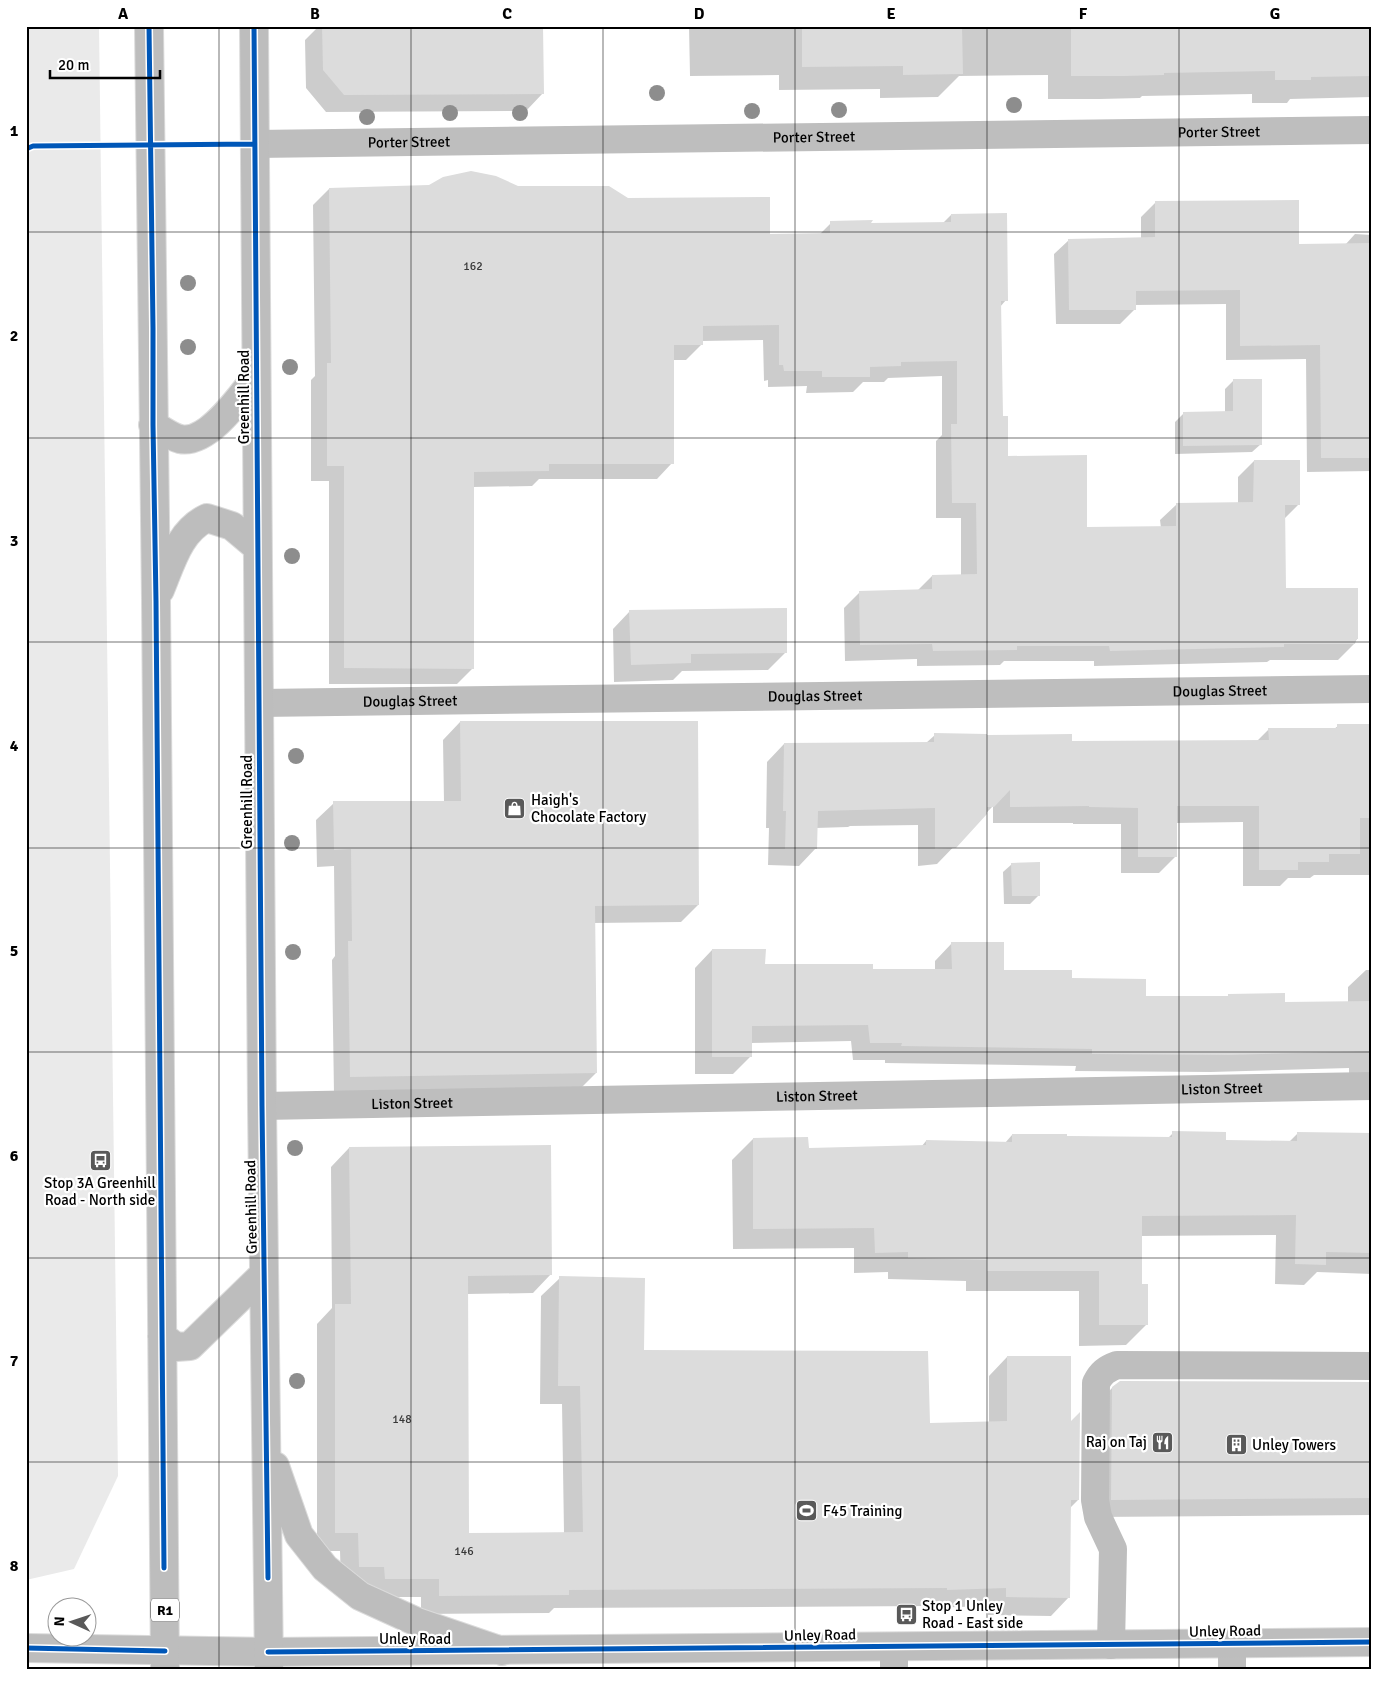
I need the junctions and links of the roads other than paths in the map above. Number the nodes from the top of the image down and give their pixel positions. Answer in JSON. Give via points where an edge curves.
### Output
{"nodes":[{"id":1,"x":149,"y":26,"type":"edge"},
{"id":2,"x":254,"y":26,"type":"edge"},
{"id":3,"x":1372,"y":130,"type":"edge"},
{"id":4,"x":255,"y":144,"type":"junction"},
{"id":5,"x":256,"y":377,"type":"junction"},
{"id":6,"x":153,"y":425,"type":"junction"},
{"id":7,"x":257,"y":547,"type":"junction"},
{"id":8,"x":156,"y":601,"type":"junction"},
{"id":9,"x":1372,"y":689,"type":"edge"},
{"id":10,"x":259,"y":703,"type":"junction"},
{"id":11,"x":1372,"y":1086,"type":"edge"},
{"id":12,"x":262,"y":1106,"type":"junction"},
{"id":13,"x":264,"y":1274,"type":"junction"},
{"id":14,"x":162,"y":1336,"type":"junction"},
{"id":15,"x":1372,"y":1366,"type":"edge"},
{"id":16,"x":266,"y":1438,"type":"junction"},
{"id":17,"x":1372,"y":1642,"type":"edge"},
{"id":18,"x":1111,"y":1645,"type":"junction"},
{"id":19,"x":26,"y":1648,"type":"edge"},
{"id":20,"x":502,"y":1651,"type":"junction"},
{"id":21,"x":1232,"y":1656,"type":"edge"},
{"id":22,"x":894,"y":1658,"type":"edge"},
{"id":23,"x":165,"y":1660,"type":"edge"},
{"id":24,"x":268,"y":1660,"type":"edge"},
{"id":25,"x":448,"y":1669,"type":"edge"}],
"edges":[{"from":1,"to":6,"type":"main road","number":"R1"},
{"from":2,"to":4,"type":"main road","name":"Greenhill Road"},
{"from":3,"to":4,"type":"street","name":"Porter Street"},
{"from":4,"to":5,"type":"main road","name":"Greenhill Road"},
{"from":5,"to":6,"type":"main road","via":[[220,422],[198,437],[181,440]]},
{"from":5,"to":7,"type":"main road","name":"Greenhill Road"},
{"from":6,"to":8,"type":"main road","number":"R1"},
{"from":7,"to":8,"type":"main road","via":[[232,526],[207,518],[196,523],[185,535],[173,558]]},
{"from":7,"to":10,"type":"main road","name":"Greenhill Road"},
{"from":8,"to":14,"type":"main road","number":"R1"},
{"from":9,"to":10,"type":"street","name":"Douglas Street"},
{"from":10,"to":12,"type":"main road","name":"Greenhill Road"},
{"from":11,"to":12,"type":"street","name":"Liston Street"},
{"from":12,"to":13,"type":"main road","name":"Greenhill Road"},
{"from":13,"to":14,"type":"main road","via":[[190,1346],[176,1347]]},
{"from":13,"to":16,"type":"main road","name":"Greenhill Road"},
{"from":14,"to":23,"type":"main road","number":"R1"},
{"from":15,"to":18,"type":"street","via":[[1117,1365],[1099,1376],[1096,1383],[1095,1500],[1098,1517],[1112,1549]]},
{"from":16,"to":20,"type":"main road","via":[[299,1535],[325,1568],[360,1596],[417,1622]]},
{"from":16,"to":24,"type":"main road","name":"Greenhill Road"},
{"from":17,"to":21,"type":"main road","name":"Unley Road"},
{"from":18,"to":21,"type":"main road","name":"Unley Road"},
{"from":18,"to":22,"type":"main road","name":"Unley Road"},
{"from":19,"to":23,"type":"main road","name":"Unley Road"},
{"from":20,"to":22,"type":"main road","name":"Unley Road"},
{"from":20,"to":24,"type":"main road","name":"Unley Road"},
{"from":20,"to":25,"type":"main road"},
{"from":23,"to":24,"type":"main road","name":"Unley Road"}]}
